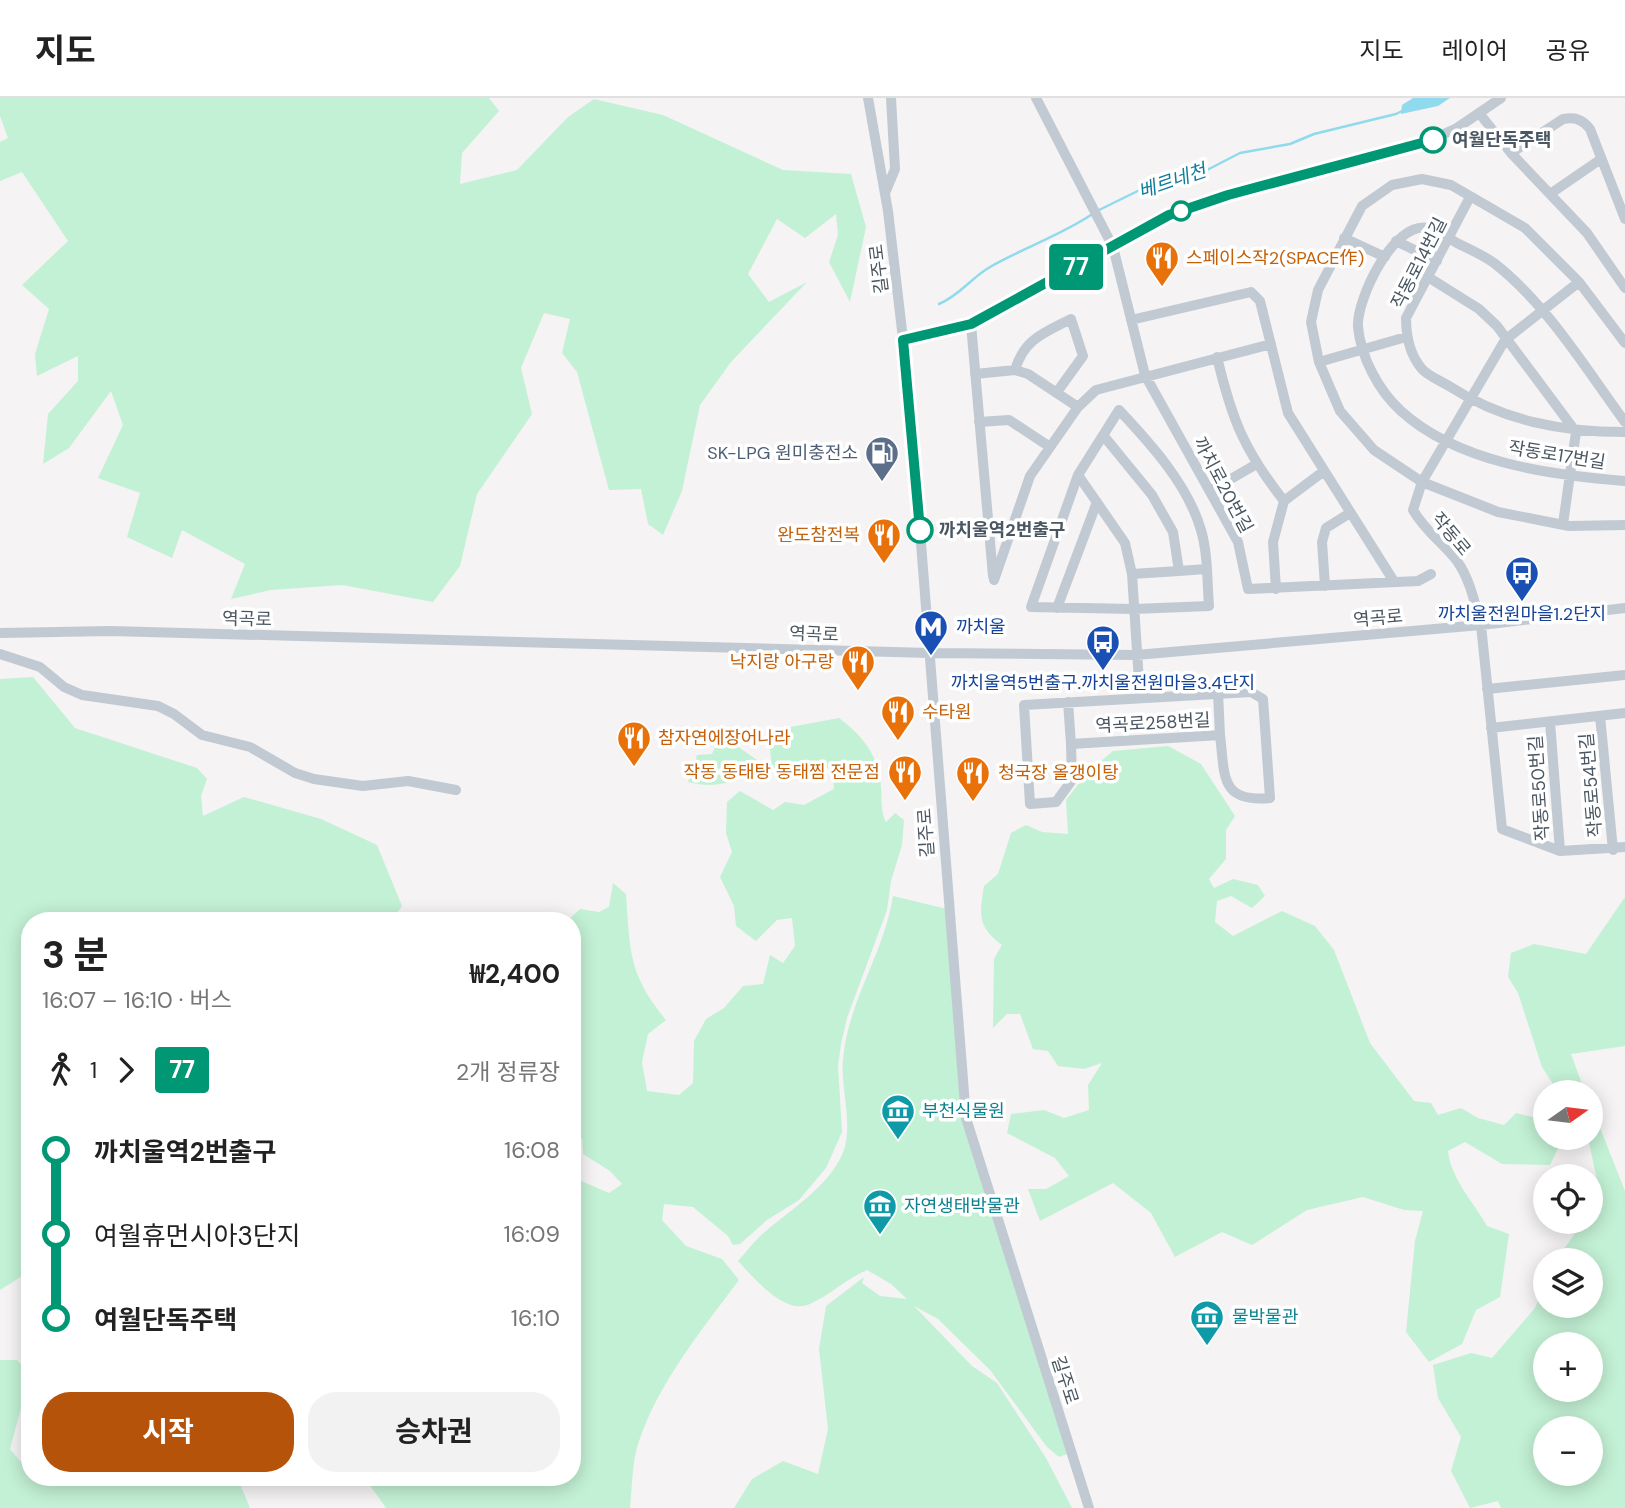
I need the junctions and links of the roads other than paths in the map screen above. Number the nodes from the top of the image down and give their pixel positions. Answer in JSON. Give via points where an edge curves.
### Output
{"nodes":[{"id":1,"x":868,"y":98,"type":"edge"},
{"id":2,"x":891,"y":98,"type":"edge"},
{"id":3,"x":1036,"y":98,"type":"edge"},
{"id":4,"x":1500,"y":98,"type":"edge"},
{"id":5,"x":1479,"y":113,"type":"junction"},
{"id":6,"x":1511,"y":153,"type":"junction"},
{"id":7,"x":1601,"y":159,"type":"junction"},
{"id":8,"x":885,"y":193,"type":"junction"},
{"id":9,"x":1550,"y":194,"type":"junction"},
{"id":10,"x":1471,"y":197,"type":"junction"},
{"id":11,"x":1625,"y":219,"type":"edge"},
{"id":12,"x":1344,"y":238,"type":"junction"},
{"id":13,"x":1448,"y":238,"type":"junction"},
{"id":14,"x":1396,"y":241,"type":"junction"},
{"id":15,"x":1113,"y":247,"type":"junction"},
{"id":16,"x":1385,"y":257,"type":"junction"},
{"id":17,"x":1437,"y":261,"type":"junction"},
{"id":18,"x":1625,"y":268,"type":"edge"},
{"id":19,"x":1615,"y":274,"type":"junction"},
{"id":20,"x":1428,"y":276,"type":"junction"},
{"id":21,"x":1579,"y":282,"type":"junction"},
{"id":22,"x":1625,"y":288,"type":"edge"},
{"id":23,"x":1541,"y":312,"type":"junction"},
{"id":24,"x":1131,"y":320,"type":"junction"},
{"id":25,"x":971,"y":324,"type":"junction"},
{"id":26,"x":1406,"y":337,"type":"junction"},
{"id":27,"x":903,"y":340,"type":"junction"},
{"id":28,"x":1505,"y":340,"type":"junction"},
{"id":29,"x":1625,"y":342,"type":"edge"},
{"id":30,"x":1271,"y":344,"type":"junction"},
{"id":31,"x":1364,"y":349,"type":"junction"},
{"id":32,"x":1217,"y":358,"type":"junction"},
{"id":33,"x":1319,"y":362,"type":"junction"},
{"id":34,"x":1015,"y":370,"type":"junction"},
{"id":35,"x":975,"y":374,"type":"junction"},
{"id":36,"x":1145,"y":375,"type":"junction"},
{"id":37,"x":1057,"y":392,"type":"junction"},
{"id":38,"x":1470,"y":400,"type":"junction"},
{"id":39,"x":1078,"y":407,"type":"junction"},
{"id":40,"x":979,"y":422,"type":"junction"},
{"id":41,"x":1625,"y":422,"type":"edge"},
{"id":42,"x":1576,"y":432,"type":"junction"},
{"id":43,"x":1625,"y":432,"type":"edge"},
{"id":44,"x":1103,"y":435,"type":"junction"},
{"id":45,"x":1447,"y":439,"type":"junction"},
{"id":46,"x":1050,"y":447,"type":"junction"},
{"id":47,"x":1255,"y":465,"type":"junction"},
{"id":48,"x":1324,"y":471,"type":"junction"},
{"id":49,"x":1078,"y":475,"type":"junction"},
{"id":50,"x":1568,"y":476,"type":"junction"},
{"id":51,"x":1625,"y":481,"type":"edge"},
{"id":52,"x":1422,"y":482,"type":"junction"},
{"id":53,"x":1210,"y":491,"type":"junction"},
{"id":54,"x":1284,"y":501,"type":"junction"},
{"id":55,"x":1097,"y":502,"type":"junction"},
{"id":56,"x":1350,"y":513,"type":"junction"},
{"id":57,"x":1563,"y":524,"type":"junction"},
{"id":58,"x":1625,"y":526,"type":"edge"},
{"id":59,"x":1206,"y":569,"type":"junction"},
{"id":60,"x":1179,"y":571,"type":"junction"},
{"id":61,"x":1132,"y":574,"type":"junction"},
{"id":62,"x":1431,"y":574,"type":"dead end"},
{"id":63,"x":1393,"y":580,"type":"junction"},
{"id":64,"x":1325,"y":586,"type":"junction"},
{"id":65,"x":1276,"y":589,"type":"junction"},
{"id":66,"x":1057,"y":608,"type":"junction"},
{"id":67,"x":1625,"y":608,"type":"edge"},
{"id":68,"x":1134,"y":610,"type":"junction"},
{"id":69,"x":1480,"y":625,"type":"junction"},
{"id":70,"x":0,"y":633,"type":"edge"},
{"id":71,"x":930,"y":653,"type":"junction"},
{"id":72,"x":0,"y":654,"type":"edge"},
{"id":73,"x":1136,"y":655,"type":"junction"},
{"id":74,"x":1625,"y":675,"type":"edge"},
{"id":75,"x":1487,"y":689,"type":"junction"},
{"id":76,"x":1218,"y":693,"type":"junction"},
{"id":77,"x":1140,"y":697,"type":"junction"},
{"id":78,"x":1068,"y":702,"type":"junction"},
{"id":79,"x":1625,"y":713,"type":"edge"},
{"id":80,"x":1600,"y":716,"type":"junction"},
{"id":81,"x":1550,"y":722,"type":"junction"},
{"id":82,"x":1492,"y":728,"type":"junction"},
{"id":83,"x":1220,"y":735,"type":"junction"},
{"id":84,"x":1071,"y":744,"type":"junction"},
{"id":85,"x":456,"y":790,"type":"dead end"},
{"id":86,"x":1625,"y":848,"type":"edge"},
{"id":87,"x":1613,"y":850,"type":"junction"},
{"id":88,"x":1560,"y":851,"type":"junction"},
{"id":89,"x":1089,"y":1508,"type":"edge"}],
"edges":[{"from":1,"to":8,"type":"street","name":"길주로"},
{"from":2,"to":8,"type":"street","via":[[895,169]]},
{"from":3,"to":15,"type":"street","name":"까치로20번길"},
{"from":4,"to":5,"type":"street"},
{"from":5,"to":6,"type":"street"},
{"from":5,"to":15,"type":"street","via":[[1415,147],[1228,195],[1169,215]]},
{"from":6,"to":7,"type":"street","via":[[1572,117],[1590,129]]},
{"from":6,"to":9,"type":"street"},
{"from":7,"to":9,"type":"street"},
{"from":7,"to":11,"type":"street"},
{"from":8,"to":27,"type":"street","name":"길주로"},
{"from":9,"to":19,"type":"street","via":[[1587,233]]},
{"from":10,"to":12,"type":"street","via":[[1422,179],[1392,185],[1362,206]]},
{"from":10,"to":13,"type":"street","name":"작동로14번길"},
{"from":10,"to":21,"type":"street","via":[[1525,228]]},
{"from":12,"to":16,"type":"street"},
{"from":12,"to":33,"type":"street","via":[[1318,290],[1311,322]]},
{"from":13,"to":14,"type":"street","via":[[1428,228],[1413,229]]},
{"from":13,"to":17,"type":"street","name":"작동로14번길"},
{"from":13,"to":23,"type":"street","via":[[1492,262]]},
{"from":14,"to":16,"type":"street","name":"작동로17번길"},
{"from":14,"to":17,"type":"street"},
{"from":15,"to":24,"type":"street","name":"까치로20번길"},
{"from":15,"to":25,"type":"street"},
{"from":16,"to":31,"type":"street","name":"작동로17번길","via":[[1361,304],[1359,327]]},
{"from":17,"to":20,"type":"street","name":"작동로14번길"},
{"from":18,"to":19,"type":"street"},
{"from":19,"to":22,"type":"street"},
{"from":20,"to":26,"type":"street","name":"작동로14번길","via":[[1406,318]]},
{"from":20,"to":28,"type":"street","via":[[1479,309]]},
{"from":21,"to":23,"type":"street","name":"작동로"},
{"from":21,"to":29,"type":"street"},
{"from":23,"to":28,"type":"street","name":"작동로"},
{"from":23,"to":41,"type":"street"},
{"from":24,"to":30,"type":"street","via":[[1251,292],[1260,301]]},
{"from":24,"to":36,"type":"street","name":"까치로20번길"},
{"from":25,"to":27,"type":"street"},
{"from":25,"to":35,"type":"street"},
{"from":26,"to":31,"type":"street"},
{"from":26,"to":38,"type":"street","name":"작동로14번길","via":[[1422,369]]},
{"from":27,"to":71,"type":"street","name":"길주로"},
{"from":28,"to":38,"type":"street","name":"작동로"},
{"from":28,"to":42,"type":"street"},
{"from":30,"to":32,"type":"street"},
{"from":30,"to":48,"type":"street","via":[[1288,413]]},
{"from":31,"to":33,"type":"street"},
{"from":31,"to":45,"type":"street","name":"작동로17번길","via":[[1384,393],[1403,412]]},
{"from":32,"to":36,"type":"street"},
{"from":32,"to":47,"type":"street","via":[[1231,416]]},
{"from":33,"to":52,"type":"street","via":[[1340,411],[1374,450]]},
{"from":34,"to":35,"type":"street"},
{"from":34,"to":37,"type":"street"},
{"from":34,"to":37,"type":"street","via":[[1021,351],[1071,319],[1083,356]]},
{"from":35,"to":40,"type":"street"},
{"from":36,"to":39,"type":"street","via":[[1096,390]]},
{"from":36,"to":53,"type":"street","name":"까치로20번길"},
{"from":37,"to":39,"type":"street"},
{"from":38,"to":42,"type":"street","name":"작동로14번길","via":[[1519,419]]},
{"from":38,"to":45,"type":"street","name":"작동로"},
{"from":39,"to":46,"type":"street"},
{"from":40,"to":46,"type":"street","via":[[1009,420]]},
{"from":40,"to":46,"type":"street","via":[[993,580],[1030,476]]},
{"from":42,"to":43,"type":"street","name":"작동로14번길"},
{"from":42,"to":50,"type":"street"},
{"from":44,"to":49,"type":"street"},
{"from":44,"to":59,"type":"street","via":[[1119,410],[1152,445],[1193,509],[1202,531]]},
{"from":44,"to":60,"type":"street","via":[[1152,495],[1172,531]]},
{"from":45,"to":50,"type":"street","name":"작동로17번길","via":[[1496,461]]},
{"from":45,"to":52,"type":"street","name":"작동로"},
{"from":47,"to":53,"type":"street"},
{"from":47,"to":54,"type":"street"},
{"from":48,"to":54,"type":"street"},
{"from":48,"to":56,"type":"street"},
{"from":49,"to":55,"type":"street","name":"역곡로258번길"},
{"from":49,"to":66,"type":"street","via":[[1031,607]]},
{"from":50,"to":51,"type":"street","name":"작동로17번길"},
{"from":50,"to":57,"type":"street"},
{"from":52,"to":57,"type":"street","via":[[1498,512]]},
{"from":52,"to":69,"type":"street","name":"작동로","via":[[1413,510],[1422,526],[1458,562]]},
{"from":53,"to":65,"type":"street","name":"까치로20번길","via":[[1238,542],[1248,589]]},
{"from":54,"to":65,"type":"street","name":"까치로20번길","via":[[1273,542]]},
{"from":55,"to":61,"type":"street","name":"역곡로258번길","via":[[1125,543]]},
{"from":55,"to":66,"type":"street"},
{"from":56,"to":63,"type":"street"},
{"from":56,"to":64,"type":"street","via":[[1326,528],[1322,542]]},
{"from":57,"to":58,"type":"street"},
{"from":59,"to":60,"type":"street"},
{"from":59,"to":68,"type":"street","via":[[1209,606]]},
{"from":60,"to":61,"type":"street"},
{"from":61,"to":68,"type":"street","name":"역곡로258번길"},
{"from":62,"to":63,"type":"street","name":"까치로20번길","via":[[1418,580]]},
{"from":63,"to":64,"type":"street","name":"까치로20번길"},
{"from":64,"to":65,"type":"street","name":"까치로20번길"},
{"from":66,"to":68,"type":"street"},
{"from":67,"to":69,"type":"street","name":"역곡로"},
{"from":68,"to":73,"type":"street","name":"역곡로258번길"},
{"from":69,"to":73,"type":"street","name":"역곡로"},
{"from":69,"to":75,"type":"street","name":"작동로"},
{"from":70,"to":71,"type":"street","name":"역곡로","via":[[153,632]]},
{"from":71,"to":73,"type":"street","name":"역곡로"},
{"from":71,"to":89,"type":"street","name":"길주로","via":[[966,1118]]},
{"from":72,"to":85,"type":"street","via":[[40,667],[82,695],[158,706],[202,735],[250,747],[314,779],[363,786],[408,781]]},
{"from":73,"to":77,"type":"street","name":"역곡로258번길"},
{"from":74,"to":75,"type":"street"},
{"from":75,"to":82,"type":"street","name":"작동로"},
{"from":76,"to":77,"type":"street","name":"역곡로258번길"},
{"from":76,"to":83,"type":"street"},
{"from":76,"to":83,"type":"street","name":"역곡로258번길","via":[[1251,692],[1263,699],[1269,798],[1237,796],[1226,784]]},
{"from":77,"to":78,"type":"street","name":"역곡로258번길"},
{"from":78,"to":84,"type":"street"},
{"from":78,"to":84,"type":"street","name":"역곡로258번길","via":[[1024,705],[1030,804],[1056,802],[1072,780]]},
{"from":79,"to":80,"type":"street"},
{"from":80,"to":81,"type":"street"},
{"from":80,"to":87,"type":"street","name":"작동로54번길"},
{"from":81,"to":82,"type":"street"},
{"from":81,"to":88,"type":"street","name":"작동로50번길"},
{"from":82,"to":88,"type":"street","name":"작동로","via":[[1502,829]]},
{"from":83,"to":84,"type":"street","name":"역곡로258번길"},
{"from":86,"to":87,"type":"street"},
{"from":87,"to":88,"type":"street"}]}
